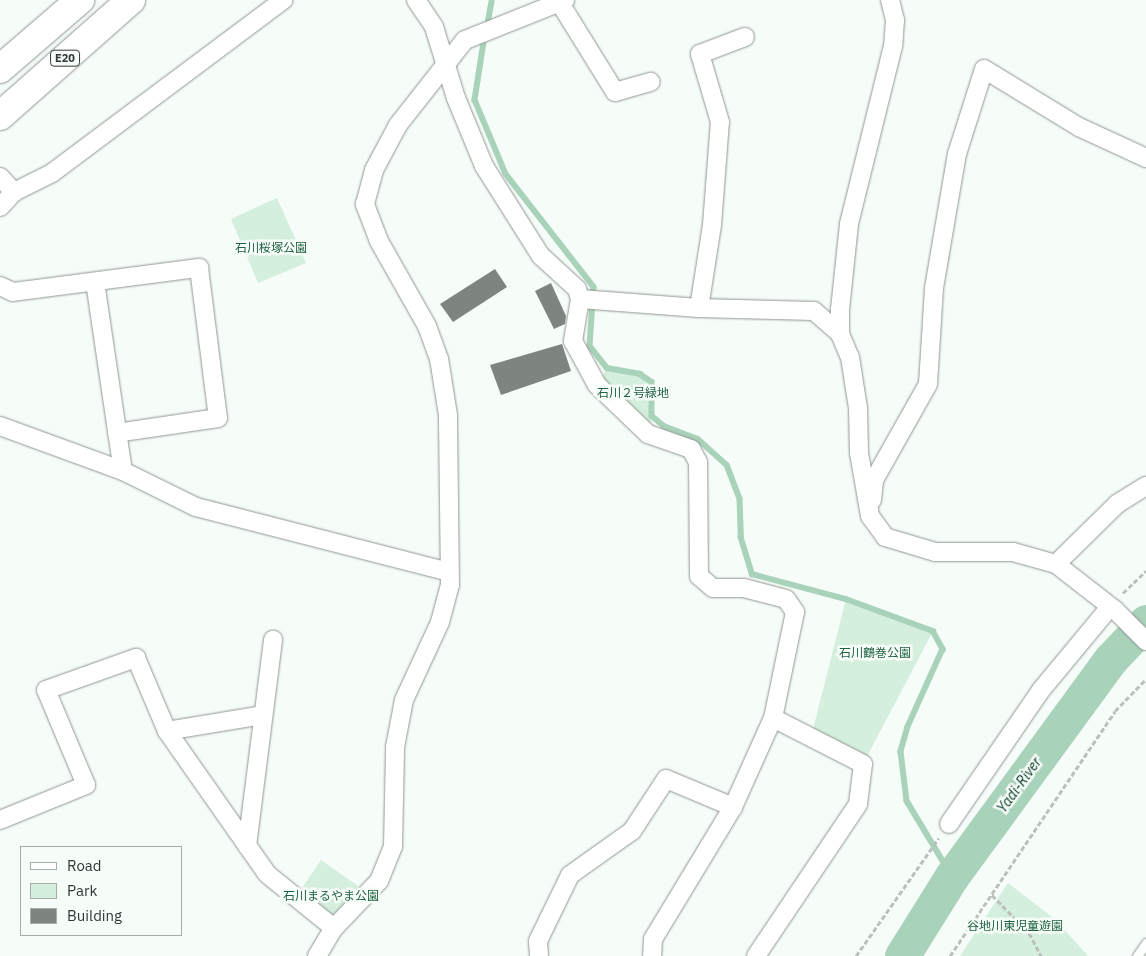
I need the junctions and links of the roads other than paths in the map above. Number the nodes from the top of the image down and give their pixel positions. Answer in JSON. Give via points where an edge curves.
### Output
{"nodes":[{"id":1,"x":80,"y":0,"type":"edge"},
{"id":2,"x":131,"y":0,"type":"edge"},
{"id":3,"x":283,"y":0,"type":"edge"},
{"id":4,"x":416,"y":0,"type":"edge"},
{"id":5,"x":890,"y":0,"type":"edge"},
{"id":6,"x":561,"y":1,"type":"edge"},
{"id":7,"x":745,"y":37,"type":"dead end"},
{"id":8,"x":445,"y":63,"type":"junction"},
{"id":9,"x":0,"y":69,"type":"edge"},
{"id":10,"x":651,"y":82,"type":"dead end"},
{"id":11,"x":0,"y":116,"type":"edge"},
{"id":12,"x":1146,"y":158,"type":"edge"},
{"id":13,"x":0,"y":177,"type":"edge"},
{"id":14,"x":14,"y":192,"type":"junction"},
{"id":15,"x":0,"y":207,"type":"edge"},
{"id":16,"x":94,"y":282,"type":"junction"},
{"id":17,"x":0,"y":286,"type":"edge"},
{"id":18,"x":584,"y":299,"type":"junction"},
{"id":19,"x":698,"y":308,"type":"junction"},
{"id":20,"x":840,"y":334,"type":"junction"},
{"id":21,"x":0,"y":426,"type":"edge"},
{"id":22,"x":118,"y":433,"type":"junction"},
{"id":23,"x":122,"y":471,"type":"junction"},
{"id":24,"x":1146,"y":486,"type":"edge"},
{"id":25,"x":870,"y":516,"type":"junction"},
{"id":26,"x":1056,"y":564,"type":"junction"},
{"id":27,"x":449,"y":572,"type":"junction"},
{"id":28,"x":1112,"y":608,"type":"junction"},
{"id":29,"x":273,"y":640,"type":"dead end"},
{"id":30,"x":1146,"y":641,"type":"edge"},
{"id":31,"x":263,"y":715,"type":"junction"},
{"id":32,"x":773,"y":718,"type":"junction"},
{"id":33,"x":167,"y":731,"type":"junction"},
{"id":34,"x":733,"y":807,"type":"junction"},
{"id":35,"x":0,"y":820,"type":"edge"},
{"id":36,"x":945,"y":829,"type":"road end"},
{"id":37,"x":247,"y":846,"type":"junction"},
{"id":38,"x":334,"y":928,"type":"junction"},
{"id":39,"x":1146,"y":943,"type":"edge"},
{"id":40,"x":317,"y":956,"type":"edge"},
{"id":41,"x":539,"y":956,"type":"edge"},
{"id":42,"x":652,"y":956,"type":"edge"},
{"id":43,"x":756,"y":956,"type":"edge"},
{"id":44,"x":1137,"y":956,"type":"edge"}],
"edges":[{"from":1,"to":9,"type":"highway","number":"E20"},
{"from":2,"to":11,"type":"highway","number":"E20"},
{"from":3,"to":14,"type":"street","via":[[52,173]]},
{"from":4,"to":8,"type":"street","via":[[434,27]]},
{"from":5,"to":20,"type":"street","via":[[895,20],[893,46],[849,224]]},
{"from":6,"to":8,"type":"street","via":[[465,40]]},
{"from":6,"to":10,"type":"street","via":[[614,92]]},
{"from":7,"to":19,"type":"street","via":[[700,54],[720,122],[712,225]]},
{"from":8,"to":18,"type":"street","via":[[484,166],[541,256]]},
{"from":8,"to":27,"type":"street","via":[[398,126],[374,170],[365,204],[379,241],[427,326],[439,358],[448,415]]},
{"from":12,"to":25,"type":"street","via":[[1079,127],[984,69],[957,154],[934,288],[928,384],[874,480]]},
{"from":13,"to":14,"type":"street"},
{"from":14,"to":15,"type":"street"},
{"from":16,"to":17,"type":"street","via":[[13,292]]},
{"from":16,"to":22,"type":"street"},
{"from":16,"to":22,"type":"street","via":[[198,268],[218,418]]},
{"from":18,"to":19,"type":"street"},
{"from":18,"to":32,"type":"street","via":[[573,341],[597,385],[648,434],[690,449],[698,462],[699,576],[713,588],[744,588],[786,599],[795,612]]},
{"from":19,"to":20,"type":"street","via":[[814,311]]},
{"from":20,"to":25,"type":"street","via":[[850,357],[858,408],[859,454]]},
{"from":21,"to":23,"type":"street"},
{"from":22,"to":23,"type":"street"},
{"from":23,"to":27,"type":"street","via":[[196,508]]},
{"from":24,"to":26,"type":"street","via":[[1116,504]]},
{"from":25,"to":26,"type":"street","via":[[885,537],[935,552],[1013,552]]},
{"from":26,"to":28,"type":"street"},
{"from":27,"to":38,"type":"street","via":[[450,585],[440,622],[404,700],[395,747],[393,846],[379,881]]},
{"from":28,"to":30,"type":"street"},
{"from":28,"to":36,"type":"street","via":[[1042,690]]},
{"from":29,"to":31,"type":"street"},
{"from":31,"to":33,"type":"street"},
{"from":31,"to":37,"type":"street"},
{"from":32,"to":34,"type":"street"},
{"from":32,"to":43,"type":"street","via":[[863,764],[858,804]]},
{"from":33,"to":35,"type":"street","via":[[136,658],[46,690],[86,785]]},
{"from":33,"to":37,"type":"street"},
{"from":34,"to":41,"type":"street","via":[[666,779],[632,831],[570,875],[538,941]]},
{"from":34,"to":42,"type":"street","via":[[653,939]]},
{"from":37,"to":38,"type":"street","via":[[267,874]]},
{"from":38,"to":40,"type":"street"},
{"from":39,"to":44,"type":"lane"}]}
